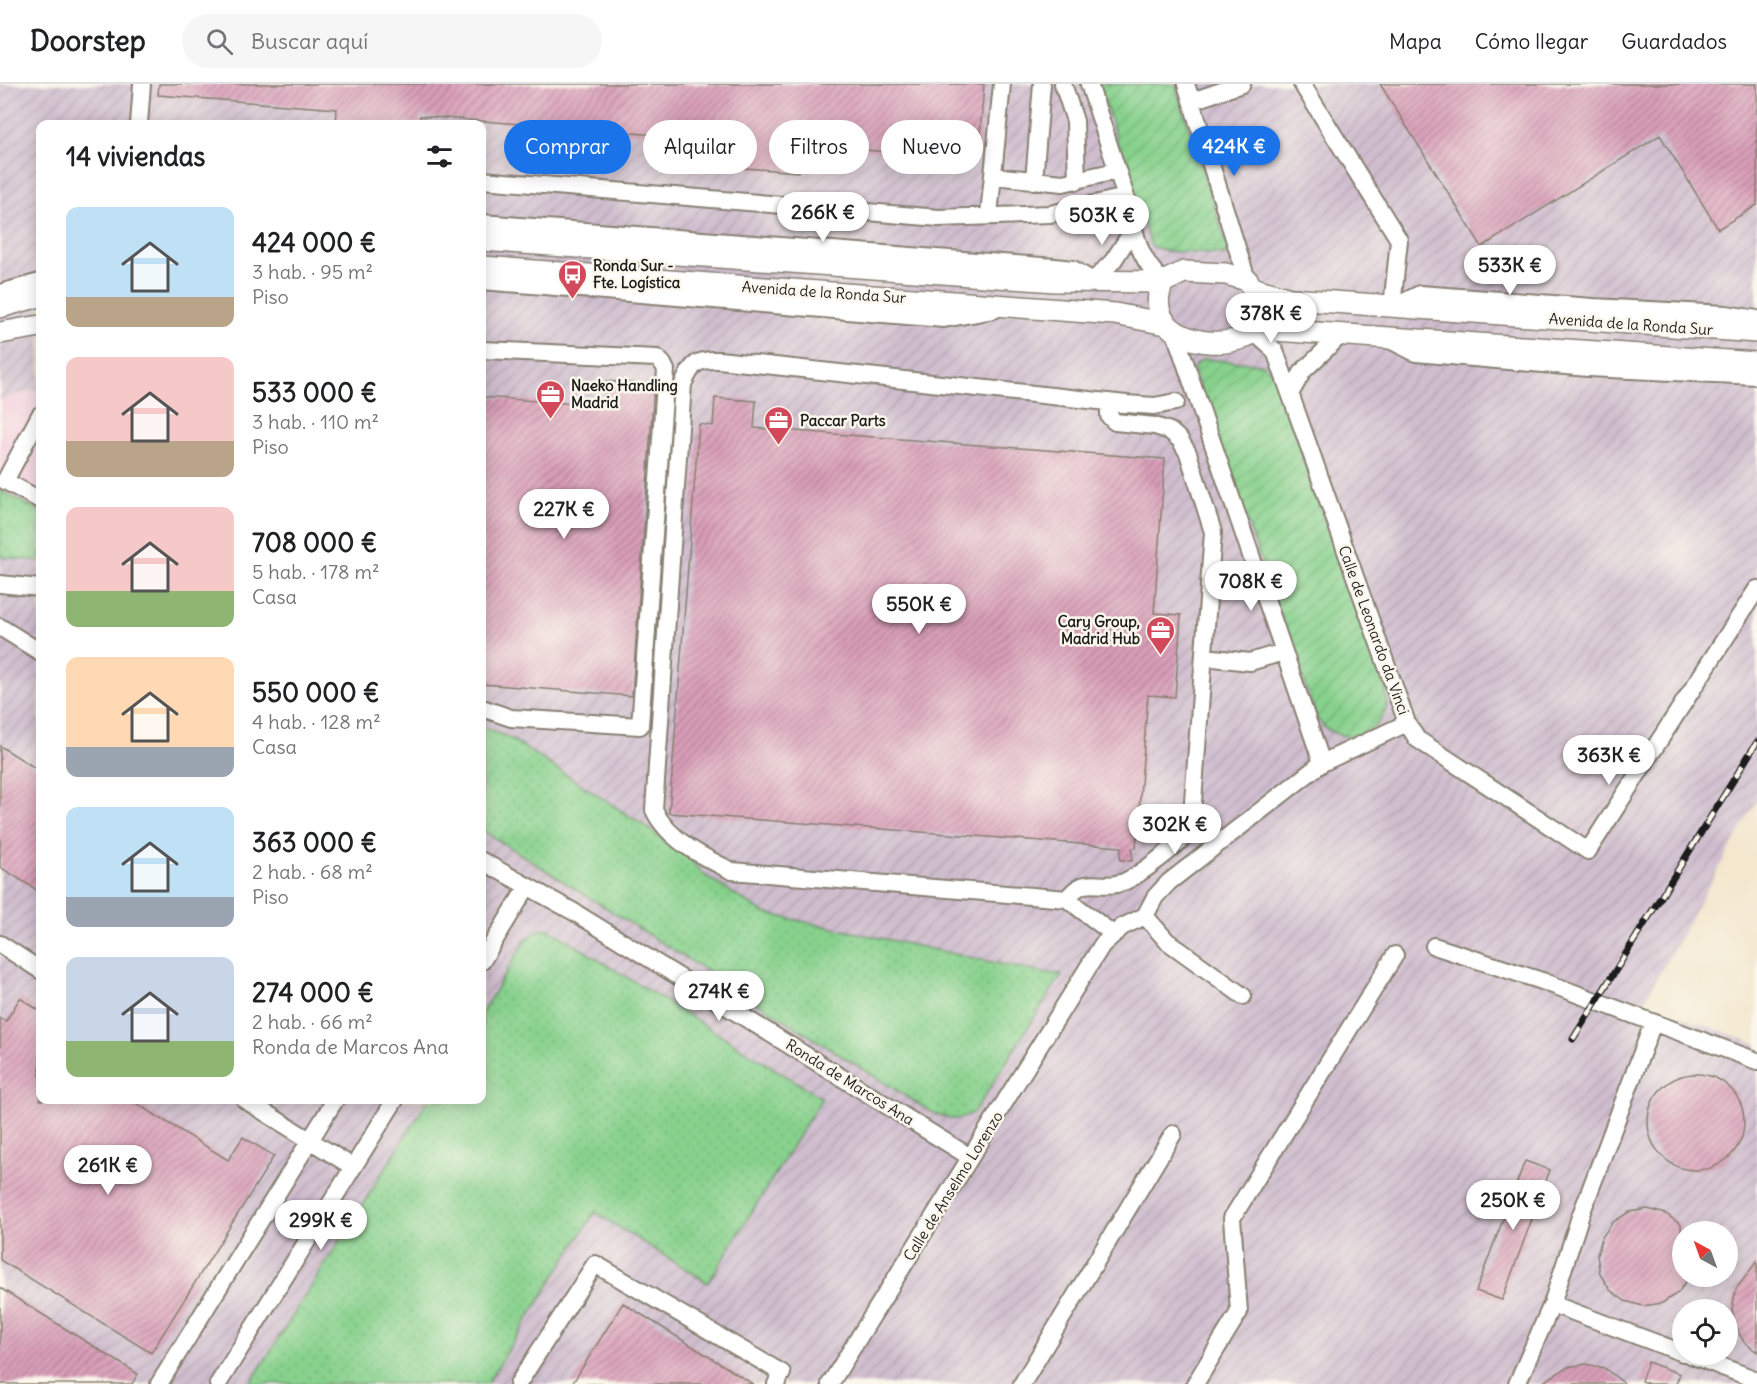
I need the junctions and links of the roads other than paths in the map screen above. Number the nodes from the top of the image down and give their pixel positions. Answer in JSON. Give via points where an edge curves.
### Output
{"nodes":[{"id":1,"x":142,"y":84,"type":"edge"},
{"id":2,"x":1002,"y":84,"type":"edge"},
{"id":3,"x":1042,"y":84,"type":"edge"},
{"id":4,"x":1063,"y":84,"type":"edge"},
{"id":5,"x":1089,"y":84,"type":"edge"},
{"id":6,"x":1186,"y":84,"type":"edge"},
{"id":7,"x":1242,"y":84,"type":"edge"},
{"id":8,"x":1302,"y":84,"type":"edge"},
{"id":9,"x":1192,"y":101,"type":"junction"},
{"id":10,"x":139,"y":120,"type":"edge"},
{"id":11,"x":1116,"y":171,"type":"junction"},
{"id":12,"x":993,"y":176,"type":"junction"},
{"id":13,"x":486,"y":180,"type":"edge"},
{"id":14,"x":1034,"y":181,"type":"junction"},
{"id":15,"x":1077,"y":181,"type":"junction"},
{"id":16,"x":1125,"y":197,"type":"junction"},
{"id":17,"x":989,"y":215,"type":"junction"},
{"id":18,"x":486,"y":225,"type":"edge"},
{"id":19,"x":1133,"y":230,"type":"junction"},
{"id":20,"x":510,"y":234,"type":"junction"},
{"id":21,"x":486,"y":239,"type":"edge"},
{"id":22,"x":486,"y":269,"type":"edge"},
{"id":23,"x":505,"y":276,"type":"junction"},
{"id":24,"x":486,"y":280,"type":"edge"},
{"id":25,"x":1093,"y":281,"type":"junction"},
{"id":26,"x":1163,"y":282,"type":"junction"},
{"id":27,"x":36,"y":283,"type":"edge"},
{"id":28,"x":1251,"y":285,"type":"junction"},
{"id":29,"x":0,"y":293,"type":"edge"},
{"id":30,"x":36,"y":297,"type":"edge"},
{"id":31,"x":0,"y":307,"type":"edge"},
{"id":32,"x":1392,"y":307,"type":"junction"},
{"id":33,"x":1757,"y":319,"type":"edge"},
{"id":34,"x":1171,"y":328,"type":"junction"},
{"id":35,"x":1257,"y":331,"type":"junction"},
{"id":36,"x":34,"y":332,"type":"edge"},
{"id":37,"x":1757,"y":332,"type":"edge"},
{"id":38,"x":0,"y":333,"type":"edge"},
{"id":39,"x":1342,"y":334,"type":"junction"},
{"id":40,"x":1384,"y":337,"type":"junction"},
{"id":41,"x":486,"y":350,"type":"edge"},
{"id":42,"x":1757,"y":363,"type":"edge"},
{"id":43,"x":1757,"y":376,"type":"edge"},
{"id":44,"x":1291,"y":392,"type":"junction"},
{"id":45,"x":1176,"y":402,"type":"dead end"},
{"id":46,"x":1109,"y":403,"type":"junction"},
{"id":47,"x":36,"y":423,"type":"edge"},
{"id":48,"x":36,"y":498,"type":"edge"},
{"id":49,"x":0,"y":584,"type":"edge"},
{"id":50,"x":36,"y":588,"type":"edge"},
{"id":51,"x":1757,"y":589,"type":"edge"},
{"id":52,"x":0,"y":627,"type":"edge"},
{"id":53,"x":36,"y":650,"type":"edge"},
{"id":54,"x":1283,"y":652,"type":"junction"},
{"id":55,"x":1205,"y":657,"type":"junction"},
{"id":56,"x":486,"y":709,"type":"edge"},
{"id":57,"x":1407,"y":723,"type":"junction"},
{"id":58,"x":1322,"y":763,"type":"junction"},
{"id":59,"x":486,"y":863,"type":"edge"},
{"id":60,"x":527,"y":887,"type":"junction"},
{"id":61,"x":1067,"y":899,"type":"junction"},
{"id":62,"x":1145,"y":916,"type":"junction"},
{"id":63,"x":1113,"y":934,"type":"junction"},
{"id":64,"x":0,"y":944,"type":"edge"},
{"id":65,"x":1434,"y":946,"type":"dead end"},
{"id":66,"x":486,"y":954,"type":"edge"},
{"id":67,"x":1395,"y":955,"type":"dead end"},
{"id":68,"x":36,"y":967,"type":"edge"},
{"id":69,"x":1243,"y":996,"type":"dead end"},
{"id":70,"x":1653,"y":1023,"type":"junction"},
{"id":71,"x":1757,"y":1062,"type":"edge"},
{"id":72,"x":252,"y":1104,"type":"edge"},
{"id":73,"x":332,"y":1104,"type":"edge"},
{"id":74,"x":392,"y":1104,"type":"edge"},
{"id":75,"x":1173,"y":1134,"type":"dead end"},
{"id":76,"x":310,"y":1140,"type":"junction"},
{"id":77,"x":970,"y":1157,"type":"junction"},
{"id":78,"x":353,"y":1167,"type":"junction"},
{"id":79,"x":1552,"y":1304,"type":"junction"},
{"id":80,"x":1672,"y":1349,"type":"edge"},
{"id":81,"x":1717,"y":1365,"type":"edge"},
{"id":82,"x":1757,"y":1380,"type":"edge"},
{"id":83,"x":159,"y":1384,"type":"edge"},
{"id":84,"x":218,"y":1384,"type":"edge"},
{"id":85,"x":518,"y":1384,"type":"edge"},
{"id":86,"x":776,"y":1384,"type":"edge"},
{"id":87,"x":830,"y":1384,"type":"edge"},
{"id":88,"x":1022,"y":1384,"type":"edge"},
{"id":89,"x":1195,"y":1384,"type":"edge"},
{"id":90,"x":1516,"y":1384,"type":"edge"}],
"edges":[{"from":1,"to":10,"type":"street"},
{"from":2,"to":12,"type":"street"},
{"from":3,"to":14,"type":"street"},
{"from":4,"to":15,"type":"street","via":[[1075,121]]},
{"from":5,"to":11,"type":"street"},
{"from":6,"to":9,"type":"street"},
{"from":7,"to":9,"type":"street"},
{"from":8,"to":32,"type":"street","via":[[1399,240]]},
{"from":9,"to":28,"type":"street"},
{"from":11,"to":15,"type":"street"},
{"from":11,"to":16,"type":"street"},
{"from":12,"to":14,"type":"street"},
{"from":12,"to":17,"type":"street"},
{"from":13,"to":17,"type":"street","via":[[939,218]]},
{"from":14,"to":15,"type":"street"},
{"from":16,"to":17,"type":"street","via":[[1050,214]]},
{"from":16,"to":19,"type":"street"},
{"from":18,"to":20,"type":"street"},
{"from":19,"to":25,"type":"street","via":[[1113,261]]},
{"from":19,"to":26,"type":"street","via":[[1147,266]]},
{"from":20,"to":21,"type":"main road","name":"Avenida de la Ronda Sur"},
{"from":20,"to":25,"type":"main road","name":"Avenida de la Ronda Sur","via":[[1054,281]]},
{"from":22,"to":23,"type":"main road","name":"Avenida de la Ronda Sur"},
{"from":23,"to":24,"type":"street"},
{"from":23,"to":34,"type":"main road","name":"Avenida de la Ronda Sur","via":[[1115,314]]},
{"from":25,"to":26,"type":"main road","name":"Avenida de la Ronda Sur"},
{"from":26,"to":28,"type":"main road","via":[[1184,272],[1226,274]]},
{"from":26,"to":34,"type":"main road","via":[[1156,296],[1158,311]]},
{"from":27,"to":29,"type":"street"},
{"from":28,"to":32,"type":"main road","name":"Avenida de la Ronda Sur","via":[[1291,299]]},
{"from":28,"to":35,"type":"main road","via":[[1265,307]]},
{"from":30,"to":31,"type":"main road"},
{"from":32,"to":33,"type":"street","via":[[1420,294]]},
{"from":32,"to":37,"type":"main road","name":"Avenida de la Ronda Sur"},
{"from":34,"to":35,"type":"main road","via":[[1203,342],[1224,344]]},
{"from":34,"to":54,"type":"street"},
{"from":35,"to":39,"type":"main road","name":"Avenida de la Ronda Sur"},
{"from":35,"to":44,"type":"street","name":"Calle de Leonardo da Vinci","via":[[1275,351]]},
{"from":36,"to":38,"type":"main road"},
{"from":39,"to":40,"type":"main road","name":"Avenida de la Ronda Sur"},
{"from":39,"to":44,"type":"street","via":[[1303,371]]},
{"from":40,"to":42,"type":"main road","name":"Avenida de la Ronda Sur"},
{"from":40,"to":43,"type":"street","via":[[1416,353],[1588,368]]},
{"from":41,"to":56,"type":"street","via":[[657,358],[666,370],[640,726],[511,718]]},
{"from":44,"to":57,"type":"street","name":"Calle de Leonardo da Vinci"},
{"from":45,"to":46,"type":"street","via":[[1154,406]]},
{"from":46,"to":55,"type":"street","via":[[1109,416],[1115,422],[1170,431],[1188,453],[1213,532]]},
{"from":46,"to":61,"type":"street","via":[[703,359],[692,366],[683,384],[654,810],[660,822],[698,855],[732,872]]},
{"from":47,"to":48,"type":"street","via":[[5,481]]},
{"from":49,"to":50,"type":"street"},
{"from":51,"to":57,"type":"street","via":[[1588,851],[1417,739]]},
{"from":52,"to":53,"type":"street"},
{"from":54,"to":55,"type":"street","via":[[1250,662]]},
{"from":54,"to":58,"type":"street"},
{"from":55,"to":61,"type":"street","via":[[1188,831],[1181,841],[1121,883],[1086,884],[1076,887]]},
{"from":57,"to":58,"type":"street","name":"Calle de Leonardo da Vinci"},
{"from":58,"to":62,"type":"street","name":"Calle de Leonardo da Vinci","via":[[1169,882]]},
{"from":59,"to":60,"type":"street","name":"Ronda de Marcos Ana"},
{"from":60,"to":66,"type":"street"},
{"from":60,"to":77,"type":"street","name":"Ronda de Marcos Ana","via":[[574,912]]},
{"from":61,"to":63,"type":"street"},
{"from":62,"to":63,"type":"street"},
{"from":62,"to":69,"type":"street","via":[[1167,941]]},
{"from":63,"to":77,"type":"street","name":"Calle de Anselmo Lorenzo","via":[[1102,945]]},
{"from":64,"to":68,"type":"street"},
{"from":65,"to":70,"type":"street"},
{"from":67,"to":89,"type":"street","via":[[1232,1218],[1239,1312]]},
{"from":70,"to":71,"type":"street"},
{"from":70,"to":79,"type":"street","via":[[1580,1217]]},
{"from":72,"to":76,"type":"street"},
{"from":73,"to":76,"type":"street"},
{"from":74,"to":78,"type":"street"},
{"from":75,"to":88,"type":"street"},
{"from":76,"to":78,"type":"street"},
{"from":76,"to":83,"type":"street"},
{"from":77,"to":87,"type":"street","name":"Calle de Anselmo Lorenzo"},
{"from":78,"to":84,"type":"street"},
{"from":79,"to":80,"type":"street"},
{"from":79,"to":90,"type":"street"},
{"from":81,"to":82,"type":"street"},
{"from":85,"to":86,"type":"street","via":[[595,1264],[782,1373]]}]}
